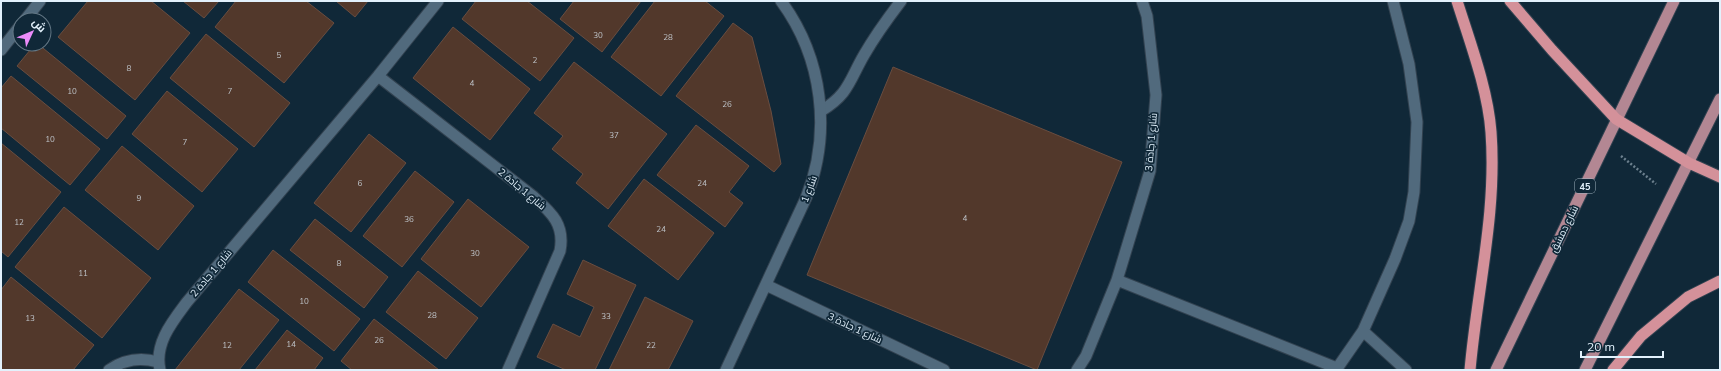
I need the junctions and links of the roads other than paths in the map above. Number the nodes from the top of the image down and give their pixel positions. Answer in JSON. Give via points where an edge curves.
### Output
{"nodes":[{"id":1,"x":40,"y":1,"type":"edge"},
{"id":2,"x":438,"y":1,"type":"edge"},
{"id":3,"x":781,"y":1,"type":"edge"},
{"id":4,"x":901,"y":1,"type":"edge"},
{"id":5,"x":1142,"y":1,"type":"edge"},
{"id":6,"x":1393,"y":1,"type":"edge"},
{"id":7,"x":1457,"y":1,"type":"edge"},
{"id":8,"x":1510,"y":1,"type":"edge"},
{"id":9,"x":1674,"y":1,"type":"edge"},
{"id":10,"x":31,"y":12,"type":"edge"},
{"id":11,"x":12,"y":36,"type":"edge"},
{"id":12,"x":1,"y":50,"type":"edge"},
{"id":13,"x":378,"y":76,"type":"junction"},
{"id":14,"x":1720,"y":99,"type":"edge"},
{"id":15,"x":821,"y":111,"type":"junction"},
{"id":16,"x":1616,"y":119,"type":"junction"},
{"id":17,"x":1688,"y":163,"type":"junction"},
{"id":18,"x":1720,"y":177,"type":"edge"},
{"id":19,"x":1117,"y":280,"type":"junction"},
{"id":20,"x":1720,"y":281,"type":"edge"},
{"id":21,"x":766,"y":286,"type":"junction"},
{"id":22,"x":1363,"y":331,"type":"junction"},
{"id":23,"x":159,"y":366,"type":"edge"},
{"id":24,"x":1337,"y":369,"type":"edge"},
{"id":25,"x":109,"y":370,"type":"edge"},
{"id":26,"x":508,"y":370,"type":"edge"},
{"id":27,"x":726,"y":370,"type":"edge"},
{"id":28,"x":944,"y":370,"type":"edge"},
{"id":29,"x":1077,"y":370,"type":"edge"},
{"id":30,"x":1406,"y":370,"type":"edge"},
{"id":31,"x":1470,"y":370,"type":"edge"},
{"id":32,"x":1496,"y":370,"type":"edge"},
{"id":33,"x":1585,"y":370,"type":"edge"},
{"id":34,"x":1613,"y":370,"type":"edge"}],
"edges":[{"from":1,"to":10,"type":"street"},
{"from":2,"to":13,"type":"street","name":"شارع 1 جادة 2"},
{"from":3,"to":15,"type":"street","name":"شارع 1","via":[[805,43],[813,66]]},
{"from":4,"to":15,"type":"street","via":[[864,56],[843,94],[834,104]]},
{"from":5,"to":19,"type":"street","name":"شارع 1 جادة 3","via":[[1147,16],[1156,95],[1150,171]]},
{"from":6,"to":22,"type":"street","via":[[1409,64],[1417,122],[1414,192],[1396,259]]},
{"from":7,"to":31,"type":"highway","via":[[1482,84],[1491,131],[1491,208]]},
{"from":8,"to":16,"type":"highway"},
{"from":9,"to":16,"type":"main road","name":"شارع دمشق","number":"45"},
{"from":11,"to":12,"type":"street"},
{"from":13,"to":23,"type":"street","name":"شارع 1 جادة 2","via":[[187,302],[163,338],[159,350]]},
{"from":13,"to":26,"type":"street","name":"شارع 1 جادة 2","via":[[534,197],[559,226],[562,241],[560,251]]},
{"from":14,"to":17,"type":"main road"},
{"from":15,"to":21,"type":"street","name":"شارع 1","via":[[820,151],[815,177]]},
{"from":16,"to":17,"type":"highway"},
{"from":16,"to":32,"type":"main road","name":"شارع دمشق","number":"45"},
{"from":17,"to":18,"type":"highway"},
{"from":17,"to":33,"type":"main road"},
{"from":19,"to":24,"type":"street"},
{"from":19,"to":29,"type":"street","name":"شارع 1 جادة 3","via":[[1086,356]]},
{"from":20,"to":34,"type":"highway","via":[[1688,297],[1640,336]]},
{"from":21,"to":27,"type":"street","name":"شارع 1"},
{"from":21,"to":28,"type":"street","name":"شارع 1 جادة 3"},
{"from":22,"to":24,"type":"street"},
{"from":22,"to":30,"type":"street"},
{"from":23,"to":25,"type":"street","via":[[142,358],[120,363]]}]}
